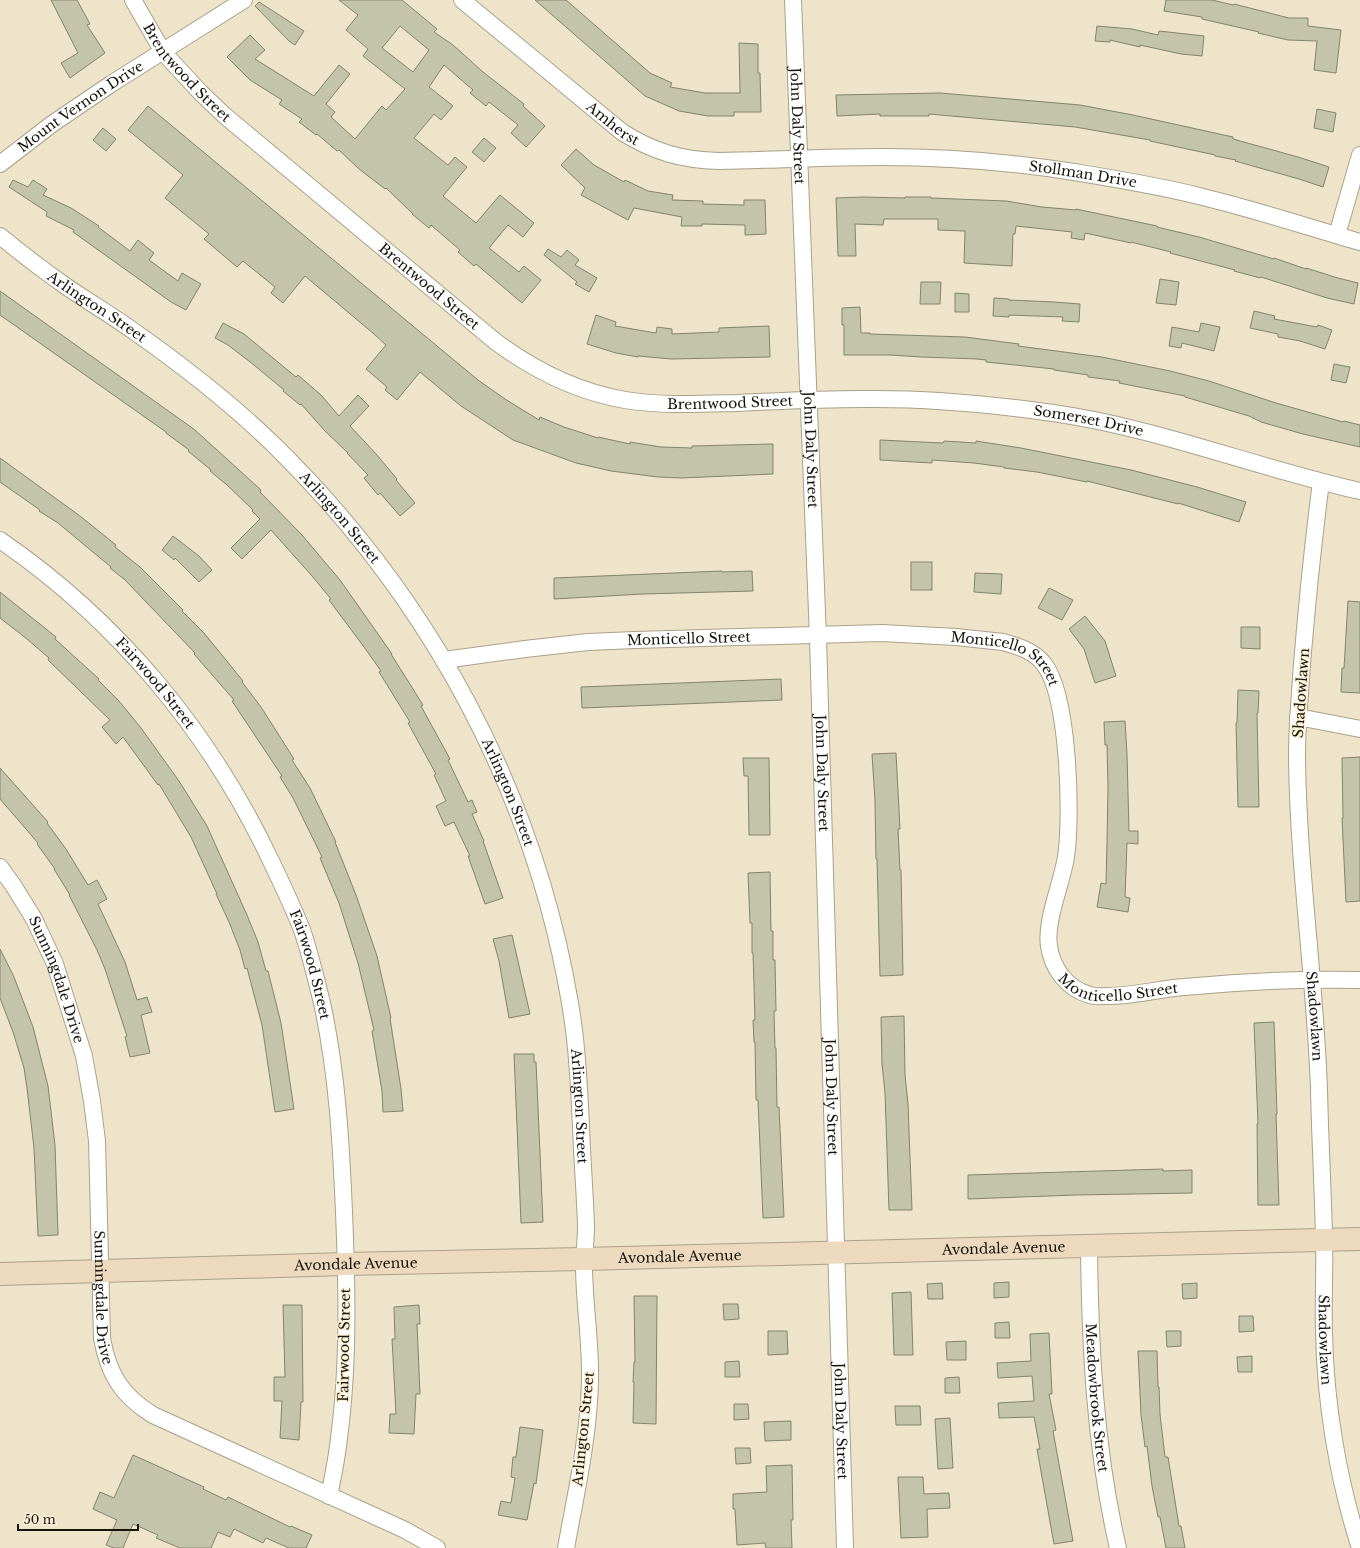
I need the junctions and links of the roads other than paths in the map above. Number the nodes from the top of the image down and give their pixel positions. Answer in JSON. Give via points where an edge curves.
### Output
{"nodes":[{"id":1,"x":133,"y":0,"type":"edge"},
{"id":2,"x":244,"y":0,"type":"edge"},
{"id":3,"x":462,"y":0,"type":"edge"},
{"id":4,"x":793,"y":0,"type":"edge"},
{"id":5,"x":163,"y":52,"type":"junction"},
{"id":6,"x":1360,"y":155,"type":"edge"},
{"id":7,"x":798,"y":159,"type":"junction"},
{"id":8,"x":0,"y":164,"type":"edge"},
{"id":9,"x":0,"y":236,"type":"edge"},
{"id":10,"x":1337,"y":236,"type":"junction"},
{"id":11,"x":1360,"y":242,"type":"edge"},
{"id":12,"x":809,"y":400,"type":"junction"},
{"id":13,"x":1321,"y":482,"type":"junction"},
{"id":14,"x":1360,"y":491,"type":"edge"},
{"id":15,"x":0,"y":540,"type":"edge"},
{"id":16,"x":818,"y":634,"type":"junction"},
{"id":17,"x":444,"y":660,"type":"junction"},
{"id":18,"x":1298,"y":717,"type":"junction"},
{"id":19,"x":1360,"y":729,"type":"edge"},
{"id":20,"x":0,"y":867,"type":"edge"},
{"id":21,"x":1313,"y":979,"type":"junction"},
{"id":22,"x":1360,"y":980,"type":"edge"},
{"id":23,"x":1360,"y":1239,"type":"edge"},
{"id":24,"x":1324,"y":1240,"type":"junction"},
{"id":25,"x":1089,"y":1246,"type":"junction"},
{"id":26,"x":836,"y":1252,"type":"junction"},
{"id":27,"x":584,"y":1259,"type":"junction"},
{"id":28,"x":345,"y":1264,"type":"junction"},
{"id":29,"x":100,"y":1272,"type":"junction"},
{"id":30,"x":0,"y":1274,"type":"edge"},
{"id":31,"x":329,"y":1496,"type":"junction"},
{"id":32,"x":437,"y":1548,"type":"edge"},
{"id":33,"x":566,"y":1548,"type":"edge"},
{"id":34,"x":845,"y":1548,"type":"edge"},
{"id":35,"x":1118,"y":1548,"type":"edge"},
{"id":36,"x":1360,"y":1548,"type":"edge"}],
"edges":[{"from":1,"to":5,"type":"street","name":"Brentwood Street"},
{"from":2,"to":5,"type":"street","name":"Mount Vernon Drive"},
{"from":3,"to":7,"type":"street","name":"Amherst","via":[[622,132],[641,144],[673,156],[702,161]]},
{"from":4,"to":7,"type":"street","name":"John Daly Street"},
{"from":5,"to":8,"type":"street","name":"Mount Vernon Drive","via":[[111,84]]},
{"from":5,"to":12,"type":"street","name":"Brentwood Street","via":[[224,115],[496,342],[539,370],[594,393],[647,403],[684,405]]},
{"from":6,"to":10,"type":"street"},
{"from":7,"to":10,"type":"street","name":"Stollman Drive","via":[[942,159],[1073,172],[1201,196]]},
{"from":7,"to":12,"type":"street","name":"John Daly Street"},
{"from":9,"to":17,"type":"street","name":"Arlington Street","via":[[65,286],[177,362],[234,408],[274,445],[369,549],[410,606]]},
{"from":10,"to":11,"type":"street","name":"Stollman Drive"},
{"from":12,"to":13,"type":"street","name":"Somerset Drive","via":[[939,401],[1056,413],[1155,434]]},
{"from":12,"to":16,"type":"street","name":"John Daly Street"},
{"from":13,"to":14,"type":"street","name":"Somerset Drive"},
{"from":13,"to":18,"type":"street","name":"Shadowlawn","via":[[1308,594]]},
{"from":15,"to":28,"type":"street","name":"Fairwood Street","via":[[58,583],[86,608],[159,684],[197,732],[254,826],[302,931],[322,1003],[339,1110]]},
{"from":16,"to":17,"type":"street","name":"Monticello Street","via":[[588,642]]},
{"from":16,"to":21,"type":"street","name":"Monticello Street","via":[[913,634],[1003,642],[1025,649],[1039,658],[1053,682],[1059,704],[1068,798],[1066,857],[1048,944],[1057,970],[1073,987],[1091,996],[1114,996],[1226,983]]},
{"from":16,"to":26,"type":"street","name":"John Daly Street"},
{"from":17,"to":27,"type":"street","name":"Arlington Street","via":[[479,723],[513,800],[537,866],[559,947],[571,1006],[578,1066],[586,1229]]},
{"from":18,"to":19,"type":"street"},
{"from":18,"to":21,"type":"street","name":"Shadowlawn","via":[[1300,840]]},
{"from":20,"to":29,"type":"street","name":"Sunningdale Drive","via":[[34,919],[55,964],[84,1056],[97,1141]]},
{"from":21,"to":22,"type":"street","name":"Monticello Street"},
{"from":21,"to":24,"type":"street","name":"Shadowlawn"},
{"from":23,"to":24,"type":"street","name":"Avondale Avenue"},
{"from":24,"to":25,"type":"street","name":"Avondale Avenue"},
{"from":24,"to":36,"type":"street","name":"Shadowlawn","via":[[1327,1383],[1343,1485]]},
{"from":25,"to":26,"type":"street","name":"Avondale Avenue"},
{"from":25,"to":35,"type":"street","name":"Meadowbrook Street","via":[[1089,1316],[1100,1455]]},
{"from":26,"to":27,"type":"street","name":"Avondale Avenue"},
{"from":26,"to":34,"type":"street","name":"John Daly Street"},
{"from":27,"to":28,"type":"street","name":"Avondale Avenue"},
{"from":27,"to":33,"type":"street","name":"Arlington Street","via":[[590,1384],[586,1431]]},
{"from":28,"to":29,"type":"street","name":"Avondale Avenue"},
{"from":28,"to":31,"type":"street","name":"Fairwood Street","via":[[345,1380]]},
{"from":29,"to":30,"type":"street","name":"Avondale Avenue"},
{"from":29,"to":31,"type":"street","name":"Sunningdale Drive","via":[[102,1338],[105,1354],[114,1378],[130,1398],[153,1416]]},
{"from":31,"to":32,"type":"street","name":"Sunningdale Drive","via":[[405,1530]]}]}
